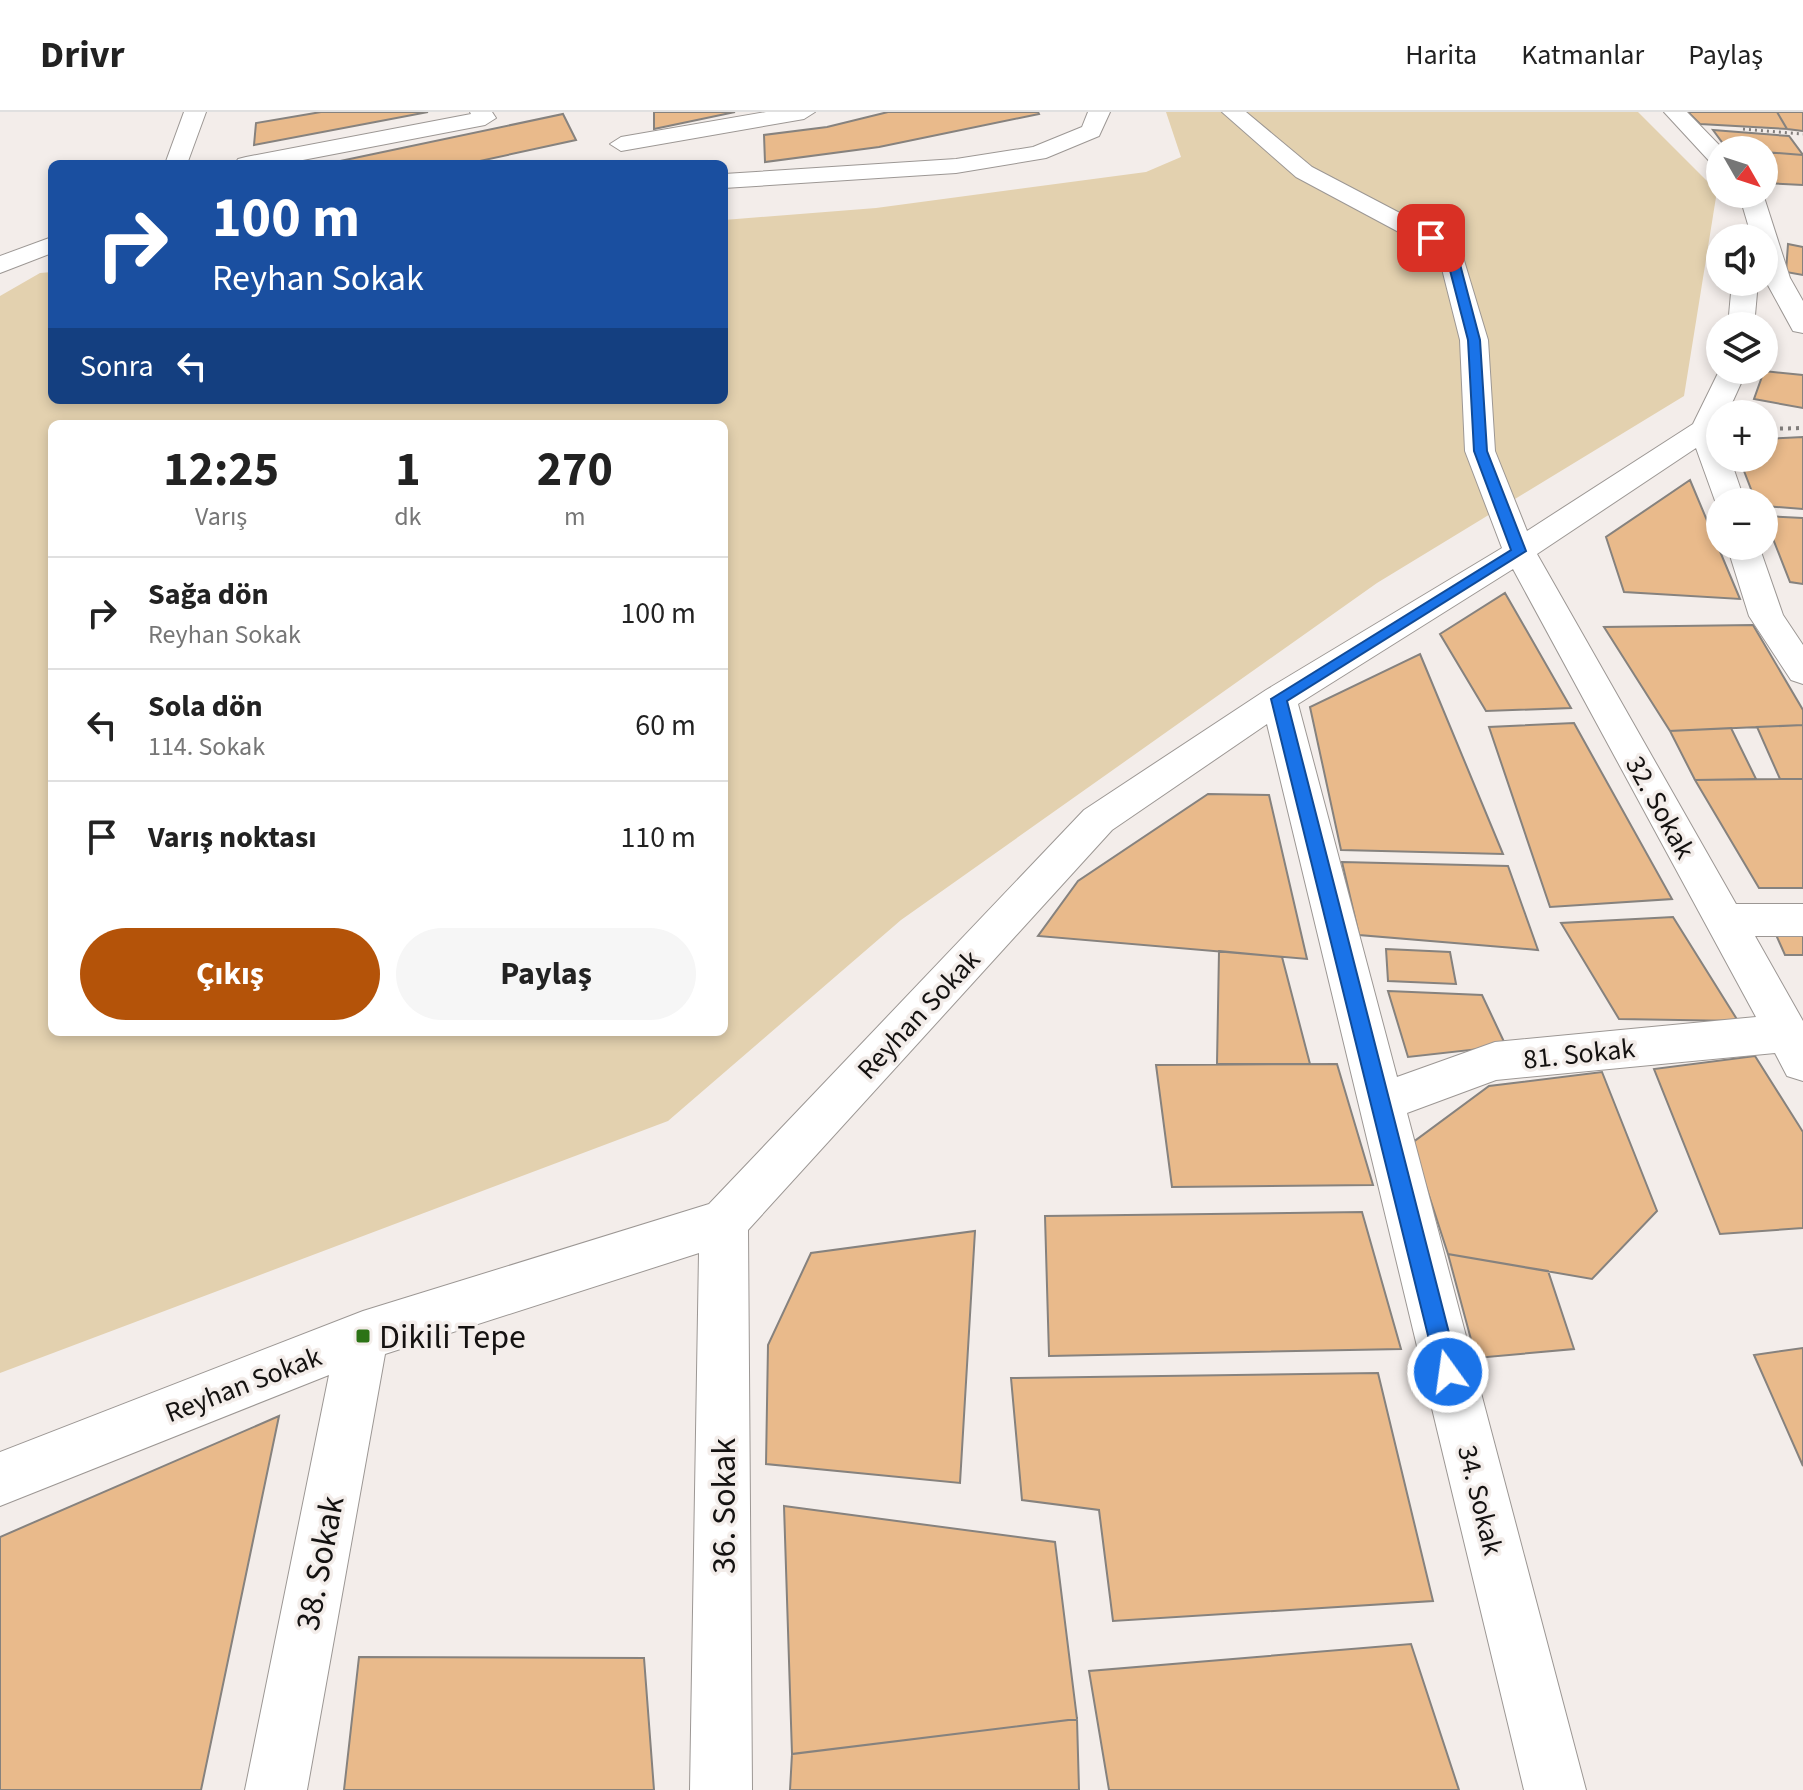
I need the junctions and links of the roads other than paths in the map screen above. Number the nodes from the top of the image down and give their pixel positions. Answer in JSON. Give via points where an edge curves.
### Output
{"nodes":[{"id":1,"x":195,"y":112,"type":"edge"},
{"id":2,"x":481,"y":112,"type":"edge"},
{"id":3,"x":804,"y":112,"type":"edge"},
{"id":4,"x":1099,"y":112,"type":"edge"},
{"id":5,"x":1233,"y":112,"type":"edge"},
{"id":6,"x":1675,"y":112,"type":"edge"},
{"id":7,"x":1706,"y":144,"type":"edge"},
{"id":8,"x":623,"y":145,"type":"edge"},
{"id":9,"x":177,"y":160,"type":"edge"},
{"id":10,"x":267,"y":160,"type":"edge"},
{"id":11,"x":728,"y":181,"type":"edge"},
{"id":12,"x":1754,"y":208,"type":"edge"},
{"id":13,"x":48,"y":246,"type":"edge"},
{"id":14,"x":0,"y":265,"type":"edge"},
{"id":15,"x":1803,"y":325,"type":"edge"},
{"id":16,"x":1726,"y":384,"type":"edge"},
{"id":17,"x":1705,"y":429,"type":"junction"},
{"id":18,"x":1724,"y":488,"type":"edge"},
{"id":19,"x":1519,"y":551,"type":"junction"},
{"id":20,"x":1748,"y":560,"type":"edge"},
{"id":21,"x":1803,"y":672,"type":"edge"},
{"id":22,"x":1279,"y":699,"type":"junction"},
{"id":23,"x":1723,"y":920,"type":"junction"},
{"id":24,"x":1803,"y":920,"type":"edge"},
{"id":25,"x":1794,"y":1047,"type":"edge"},
{"id":26,"x":1379,"y":1103,"type":"junction"},
{"id":27,"x":724,"y":1222,"type":"junction"},
{"id":28,"x":363,"y":1336,"type":"junction"},
{"id":29,"x":0,"y":1479,"type":"edge"},
{"id":30,"x":276,"y":1790,"type":"edge"},
{"id":31,"x":721,"y":1790,"type":"edge"},
{"id":32,"x":1555,"y":1790,"type":"edge"}],
"edges":[{"from":1,"to":9,"type":"street"},
{"from":2,"to":10,"type":"street","via":[[485,118]]},
{"from":3,"to":8,"type":"street"},
{"from":4,"to":11,"type":"street","via":[[1091,131],[1038,153],[956,166]]},
{"from":5,"to":19,"type":"street","name":"32. Sokak","via":[[1304,172],[1450,249],[1474,340],[1480,451]]},
{"from":6,"to":7,"type":"street"},
{"from":12,"to":15,"type":"street","via":[[1777,278]]},
{"from":13,"to":14,"type":"street"},
{"from":16,"to":17,"type":"street"},
{"from":17,"to":18,"type":"street"},
{"from":17,"to":19,"type":"street","name":"Reyhan Sokak"},
{"from":19,"to":22,"type":"street","name":"Reyhan Sokak"},
{"from":19,"to":23,"type":"street","name":"32. Sokak"},
{"from":20,"to":21,"type":"street","via":[[1766,616]]},
{"from":22,"to":26,"type":"street","name":"34. Sokak"},
{"from":22,"to":27,"type":"street","name":"Reyhan Sokak","via":[[1098,820]]},
{"from":23,"to":24,"type":"street"},
{"from":23,"to":25,"type":"street","name":"32. Sokak"},
{"from":25,"to":26,"type":"street","name":"81. Sokak","via":[[1495,1061]]},
{"from":26,"to":32,"type":"street","name":"34. Sokak"},
{"from":27,"to":28,"type":"street","name":"Reyhan Sokak"},
{"from":27,"to":31,"type":"street","name":"36. Sokak"},
{"from":28,"to":29,"type":"street","name":"Reyhan Sokak"},
{"from":28,"to":30,"type":"street","name":"38. Sokak"}]}
